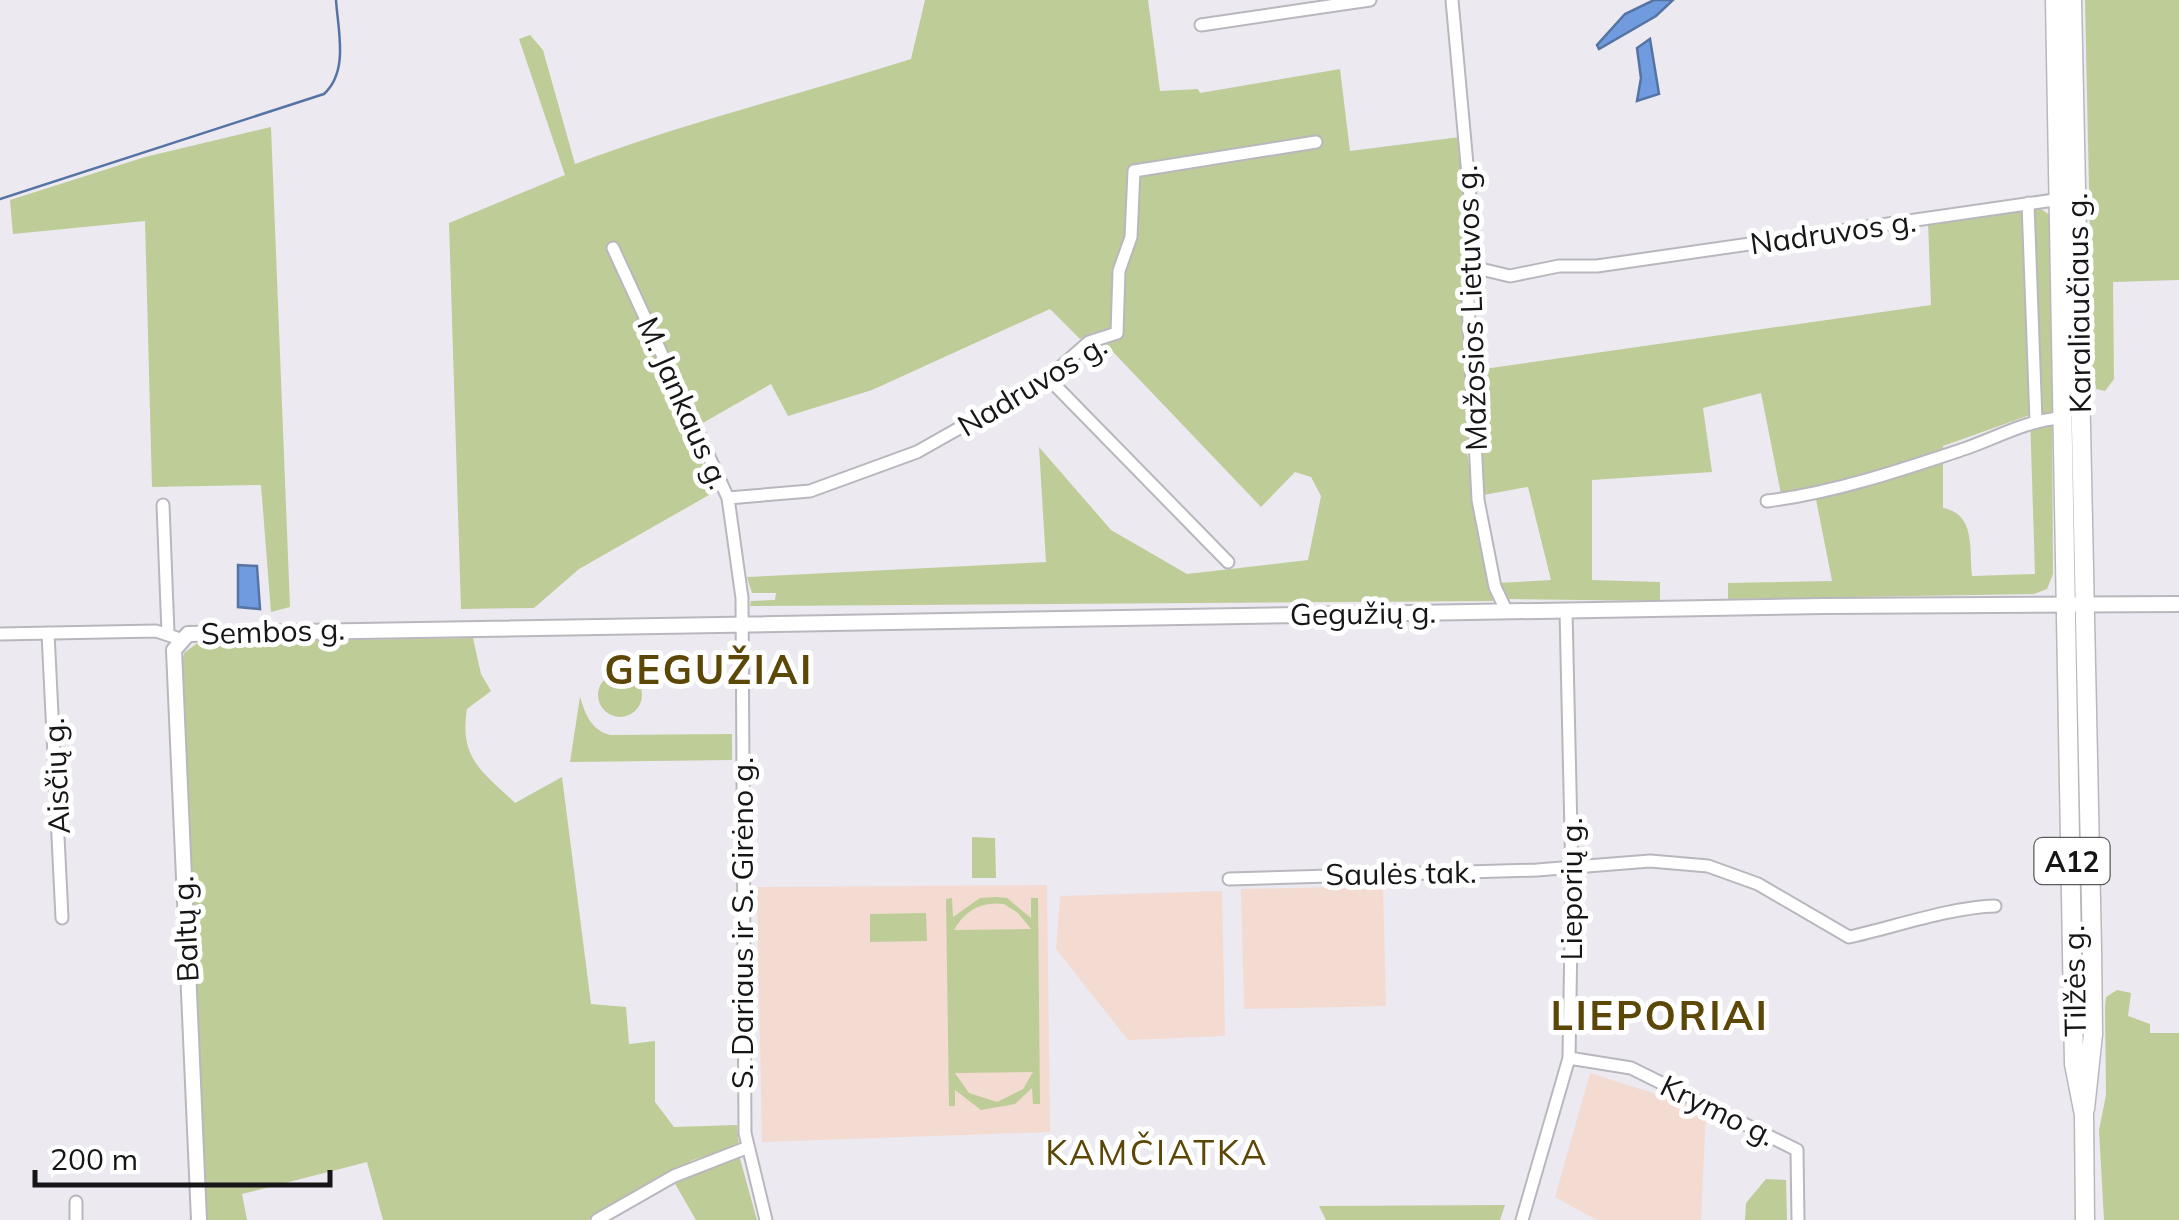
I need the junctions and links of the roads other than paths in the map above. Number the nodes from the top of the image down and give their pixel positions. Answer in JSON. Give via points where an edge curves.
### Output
{"nodes":[{"id":1,"x":1370,"y":0,"type":"edge"},
{"id":2,"x":1452,"y":0,"type":"edge"},
{"id":3,"x":2055,"y":0,"type":"edge"},
{"id":4,"x":2072,"y":0,"type":"edge"},
{"id":5,"x":1202,"y":25,"type":"dead end"},
{"id":6,"x":1316,"y":142,"type":"dead end"},
{"id":7,"x":2067,"y":198,"type":"junction"},
{"id":8,"x":2028,"y":203,"type":"junction"},
{"id":9,"x":614,"y":248,"type":"dead end"},
{"id":10,"x":1472,"y":268,"type":"junction"},
{"id":11,"x":1048,"y":378,"type":"junction"},
{"id":12,"x":2061,"y":418,"type":"junction"},
{"id":13,"x":2036,"y":421,"type":"junction"},
{"id":14,"x":728,"y":498,"type":"junction"},
{"id":15,"x":1767,"y":501,"type":"dead end"},
{"id":16,"x":163,"y":505,"type":"dead end"},
{"id":17,"x":1228,"y":562,"type":"dead end"},
{"id":18,"x":2179,"y":604,"type":"edge"},
{"id":19,"x":2065,"y":607,"type":"junction"},
{"id":20,"x":2086,"y":607,"type":"junction"},
{"id":21,"x":1566,"y":610,"type":"junction"},
{"id":22,"x":1506,"y":612,"type":"junction"},
{"id":23,"x":741,"y":623,"type":"junction"},
{"id":24,"x":548,"y":625,"type":"joint"},
{"id":25,"x":48,"y":633,"type":"junction"},
{"id":26,"x":0,"y":634,"type":"edge"},
{"id":27,"x":174,"y":636,"type":"junction"},
{"id":28,"x":1572,"y":867,"type":"junction"},
{"id":29,"x":1229,"y":878,"type":"dead end"},
{"id":30,"x":1995,"y":906,"type":"dead end"},
{"id":31,"x":62,"y":918,"type":"dead end"},
{"id":32,"x":1569,"y":1058,"type":"junction"},
{"id":33,"x":2084,"y":1114,"type":"junction"},
{"id":34,"x":746,"y":1148,"type":"junction"},
{"id":35,"x":76,"y":1202,"type":"dead end"},
{"id":36,"x":76,"y":1220,"type":"edge"},
{"id":37,"x":199,"y":1220,"type":"edge"},
{"id":38,"x":597,"y":1220,"type":"edge"},
{"id":39,"x":766,"y":1220,"type":"edge"},
{"id":40,"x":1522,"y":1220,"type":"edge"},
{"id":41,"x":1798,"y":1220,"type":"edge"},
{"id":42,"x":2085,"y":1220,"type":"edge"}],
"edges":[{"from":1,"to":5,"type":"street"},
{"from":2,"to":10,"type":"street","name":"Mažosios Lietuvos g."},
{"from":3,"to":7,"type":"highway","name":"Karaliaučiaus g.","number":"A12"},
{"from":4,"to":7,"type":"highway","name":"Karaliaučiaus g.","number":"A12"},
{"from":6,"to":11,"type":"street","name":"Nadruvos g.","via":[[1134,171],[1117,333],[1089,342]]},
{"from":7,"to":8,"type":"street","name":"Nadruvos g."},
{"from":7,"to":12,"type":"highway","name":"Karaliaučiaus g.","number":"A12"},
{"from":7,"to":20,"type":"highway","name":"Karaliaučiaus g.","number":"A12"},
{"from":8,"to":10,"type":"street","name":"Nadruvos g.","via":[[1597,266],[1510,276]]},
{"from":8,"to":13,"type":"street"},
{"from":9,"to":14,"type":"street","name":"M. Jankaus g."},
{"from":10,"to":22,"type":"street","name":"Mažosios Lietuvos g.","via":[[1478,500]]},
{"from":11,"to":14,"type":"street","name":"Nadruvos g.","via":[[892,462],[810,491]]},
{"from":11,"to":17,"type":"street"},
{"from":12,"to":13,"type":"street","name":"Karaliaučiaus g."},
{"from":12,"to":19,"type":"highway","name":"Karaliaučiaus g.","number":"A12"},
{"from":13,"to":15,"type":"street","name":"Karaliaučiaus g.","via":[[1852,482]]},
{"from":14,"to":23,"type":"street","name":"M. Jankaus g."},
{"from":16,"to":27,"type":"street"},
{"from":18,"to":20,"type":"main road","name":"Gegužių g."},
{"from":19,"to":20,"type":"main road","name":"Gegužių g."},
{"from":19,"to":21,"type":"main road","name":"Gegužių g."},
{"from":19,"to":33,"type":"highway","name":"Tilžės g.","number":"A12","via":[[2074,1064]]},
{"from":20,"to":33,"type":"highway","name":"Tilžės g.","number":"A12","via":[[2093,1034]]},
{"from":21,"to":22,"type":"main road","name":"Gegužių g."},
{"from":21,"to":28,"type":"street","name":"Lieporių g."},
{"from":22,"to":23,"type":"main road","name":"Gegužių g."},
{"from":23,"to":24,"type":"main road","name":"Gegužių g."},
{"from":23,"to":34,"type":"street","name":"S. Dariaus ir S. Girėno g."},
{"from":24,"to":27,"type":"main road","name":"Sembos g."},
{"from":25,"to":26,"type":"street","name":"Sembos g."},
{"from":25,"to":27,"type":"street","name":"Sembos g."},
{"from":25,"to":31,"type":"street","name":"Aisčių g."},
{"from":27,"to":37,"type":"main road","name":"Baltų g."},
{"from":28,"to":29,"type":"street","name":"Saulės tak."},
{"from":28,"to":30,"type":"street","name":"Saulės tak.","via":[[1650,861],[1708,866],[1758,884],[1849,937],[1964,907]]},
{"from":28,"to":32,"type":"street","name":"Lieporių g."},
{"from":32,"to":40,"type":"street","name":"Lieporių g."},
{"from":32,"to":41,"type":"street","name":"Krymo g.","via":[[1631,1068],[1797,1150]]},
{"from":33,"to":42,"type":"highway","name":"Tilžės g.","number":"A12"},
{"from":34,"to":38,"type":"street","via":[[674,1176]]},
{"from":34,"to":39,"type":"street","name":"S. Dariaus ir S. Girėno g."},
{"from":35,"to":36,"type":"street"}]}
